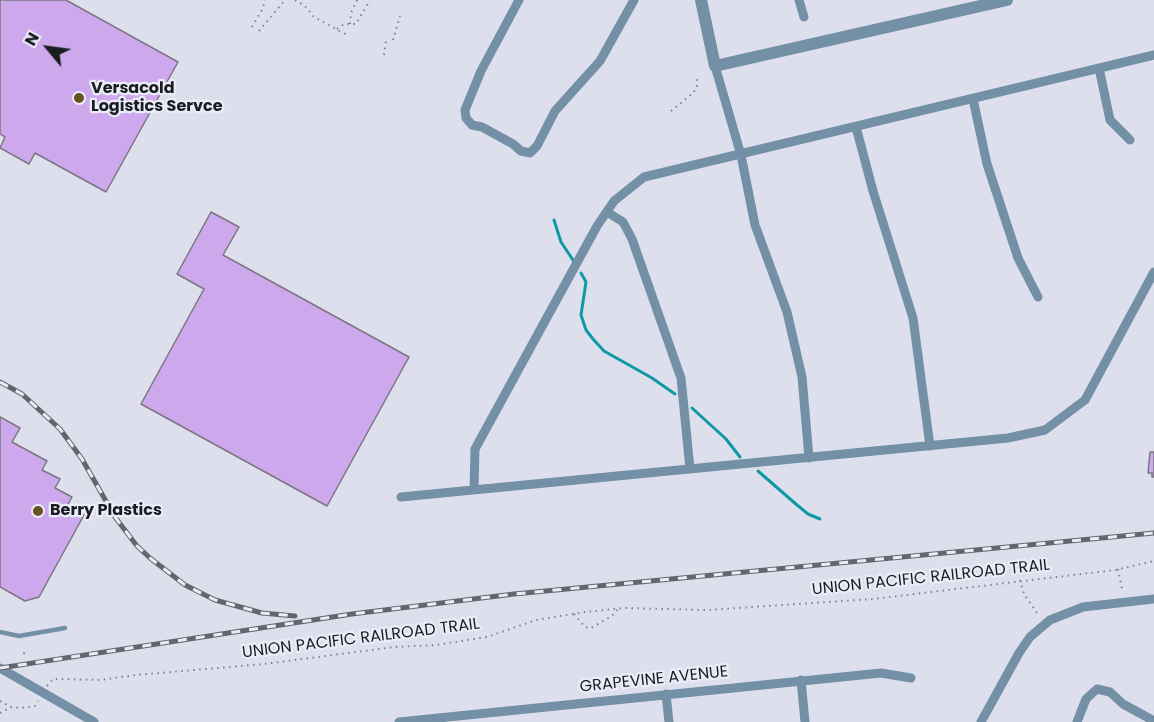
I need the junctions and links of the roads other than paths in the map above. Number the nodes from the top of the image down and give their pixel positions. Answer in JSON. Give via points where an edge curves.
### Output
{"nodes":[{"id":1,"x":519,"y":0,"type":"edge"},
{"id":2,"x":634,"y":0,"type":"edge"},
{"id":3,"x":701,"y":0,"type":"edge"},
{"id":4,"x":799,"y":0,"type":"edge"},
{"id":5,"x":1007,"y":0,"type":"edge"},
{"id":6,"x":804,"y":17,"type":"dead end"},
{"id":7,"x":1154,"y":55,"type":"edge"},
{"id":8,"x":715,"y":66,"type":"junction"},
{"id":9,"x":1099,"y":68,"type":"junction"},
{"id":10,"x":973,"y":99,"type":"junction"},
{"id":11,"x":856,"y":127,"type":"junction"},
{"id":12,"x":1130,"y":140,"type":"dead end"},
{"id":13,"x":741,"y":154,"type":"junction"},
{"id":14,"x":607,"y":212,"type":"junction"},
{"id":15,"x":1154,"y":272,"type":"edge"},
{"id":16,"x":1038,"y":297,"type":"dead end"},
{"id":17,"x":930,"y":446,"type":"junction"},
{"id":18,"x":809,"y":458,"type":"junction"},
{"id":19,"x":690,"y":469,"type":"junction"},
{"id":20,"x":474,"y":490,"type":"junction"},
{"id":21,"x":401,"y":497,"type":"dead end"},
{"id":22,"x":1154,"y":599,"type":"edge"},
{"id":23,"x":65,"y":628,"type":"dead end"},
{"id":24,"x":0,"y":632,"type":"edge"},
{"id":25,"x":0,"y":668,"type":"edge"},
{"id":26,"x":910,"y":678,"type":"dead end"},
{"id":27,"x":801,"y":680,"type":"junction"},
{"id":28,"x":666,"y":694,"type":"junction"},
{"id":29,"x":480,"y":717,"type":"edge"},
{"id":30,"x":77,"y":718,"type":"edge"},
{"id":31,"x":1154,"y":721,"type":"edge"},
{"id":32,"x":94,"y":722,"type":"edge"},
{"id":33,"x":399,"y":722,"type":"edge"},
{"id":34,"x":669,"y":722,"type":"edge"},
{"id":35,"x":805,"y":722,"type":"edge"},
{"id":36,"x":981,"y":722,"type":"edge"},
{"id":37,"x":1077,"y":722,"type":"edge"}],
"edges":[{"from":1,"to":2,"type":"street","via":[[465,110],[472,125],[530,153],[564,99],[604,55]]},
{"from":3,"to":8,"type":"street"},
{"from":4,"to":6,"type":"street"},
{"from":5,"to":8,"type":"street"},
{"from":7,"to":9,"type":"street"},
{"from":8,"to":13,"type":"street"},
{"from":9,"to":10,"type":"street"},
{"from":9,"to":12,"type":"street","via":[[1110,120]]},
{"from":10,"to":11,"type":"street"},
{"from":10,"to":16,"type":"street","via":[[987,164],[1018,258]]},
{"from":11,"to":13,"type":"street"},
{"from":11,"to":17,"type":"street","via":[[913,318]]},
{"from":13,"to":14,"type":"street","via":[[644,177],[614,201]]},
{"from":13,"to":18,"type":"street","via":[[755,225],[787,312],[802,377]]},
{"from":14,"to":19,"type":"street","via":[[622,222],[632,239],[681,378]]},
{"from":14,"to":20,"type":"street","via":[[475,449]]},
{"from":15,"to":17,"type":"street","via":[[1085,400],[1045,430]]},
{"from":17,"to":18,"type":"street"},
{"from":18,"to":19,"type":"street"},
{"from":19,"to":20,"type":"street"},
{"from":20,"to":21,"type":"street"},
{"from":22,"to":36,"type":"street","via":[[1083,607],[1064,613],[1039,629],[1019,652]]},
{"from":23,"to":24,"type":"lane","via":[[19,636]]},
{"from":25,"to":30,"type":"street"},
{"from":26,"to":27,"type":"street","name":"GRAPEVINE AVENUE","via":[[881,673]]},
{"from":27,"to":28,"type":"street","name":"GRAPEVINE AVENUE"},
{"from":27,"to":35,"type":"street"},
{"from":28,"to":29,"type":"street","name":"GRAPEVINE AVENUE"},
{"from":28,"to":34,"type":"street"},
{"from":29,"to":33,"type":"street","name":"GRAPEVINE AVENUE"},
{"from":30,"to":32,"type":"street"},
{"from":31,"to":37,"type":"street","via":[[1110,692],[1096,689],[1086,699]]}]}
